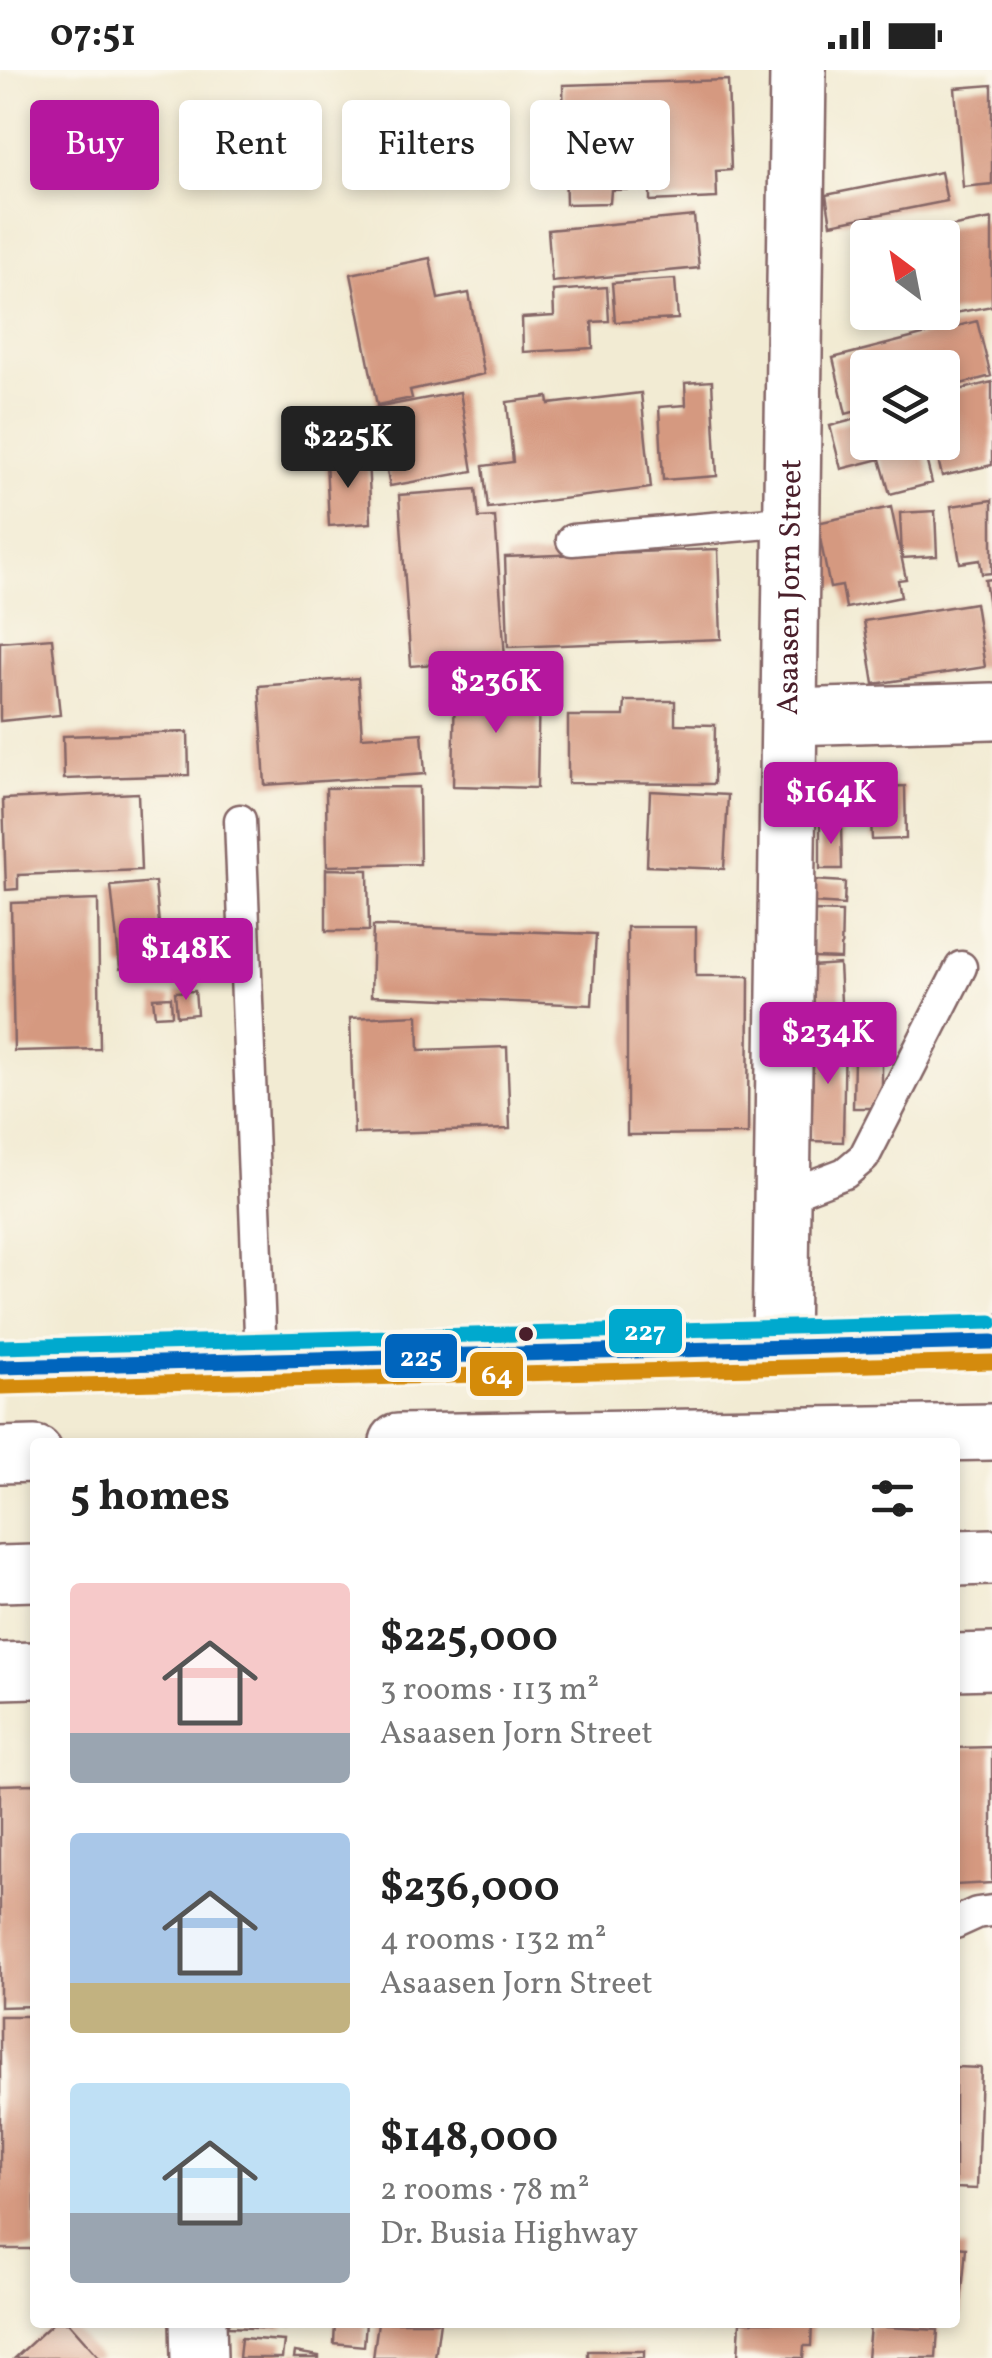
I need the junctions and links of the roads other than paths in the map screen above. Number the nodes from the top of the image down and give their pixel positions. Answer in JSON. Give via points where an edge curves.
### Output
{"nodes":[{"id":1,"x":798,"y":70,"type":"edge"},
{"id":2,"x":792,"y":521,"type":"junction"},
{"id":3,"x":572,"y":540,"type":"dead end"},
{"id":4,"x":992,"y":711,"type":"edge"},
{"id":5,"x":789,"y":717,"type":"junction"},
{"id":6,"x":240,"y":820,"type":"dead end"},
{"id":7,"x":961,"y":967,"type":"dead end"},
{"id":8,"x":782,"y":1197,"type":"junction"},
{"id":9,"x":992,"y":1342,"type":"edge"},
{"id":10,"x":780,"y":1346,"type":"junction"},
{"id":11,"x":261,"y":1359,"type":"junction"},
{"id":12,"x":0,"y":1367,"type":"edge"},
{"id":13,"x":992,"y":1432,"type":"edge"},
{"id":14,"x":636,"y":1438,"type":"edge"},
{"id":15,"x":30,"y":1454,"type":"edge"},
{"id":16,"x":0,"y":1455,"type":"edge"},
{"id":17,"x":992,"y":1557,"type":"edge"},
{"id":18,"x":960,"y":1558,"type":"edge"},
{"id":19,"x":30,"y":1573,"type":"edge"},
{"id":20,"x":0,"y":1574,"type":"edge"},
{"id":21,"x":992,"y":1661,"type":"edge"},
{"id":22,"x":960,"y":1662,"type":"edge"},
{"id":23,"x":30,"y":1670,"type":"edge"},
{"id":24,"x":0,"y":1671,"type":"edge"},
{"id":25,"x":992,"y":1912,"type":"edge"},
{"id":26,"x":960,"y":1921,"type":"edge"},
{"id":27,"x":198,"y":2328,"type":"edge"},
{"id":28,"x":200,"y":2358,"type":"edge"}],
"edges":[{"from":1,"to":2,"type":"main road","name":"Asaasen Jorn Street"},
{"from":2,"to":3,"type":"lane"},
{"from":2,"to":5,"type":"main road","name":"Asaasen Jorn Street"},
{"from":4,"to":5,"type":"main road"},
{"from":5,"to":8,"type":"main road","name":"Asaasen Jorn Street"},
{"from":6,"to":11,"type":"lane"},
{"from":7,"to":8,"type":"lane","via":[[864,1157],[845,1173]]},
{"from":8,"to":10,"type":"main road","name":"Asaasen Jorn Street"},
{"from":9,"to":10,"type":"main road"},
{"from":10,"to":11,"type":"main road"},
{"from":11,"to":12,"type":"main road"},
{"from":13,"to":14,"type":"main road"},
{"from":15,"to":16,"type":"main road"},
{"from":17,"to":18,"type":"main road"},
{"from":19,"to":20,"type":"main road"},
{"from":21,"to":22,"type":"main road"},
{"from":23,"to":24,"type":"main road"},
{"from":25,"to":26,"type":"lane"},
{"from":27,"to":28,"type":"main road"}]}
